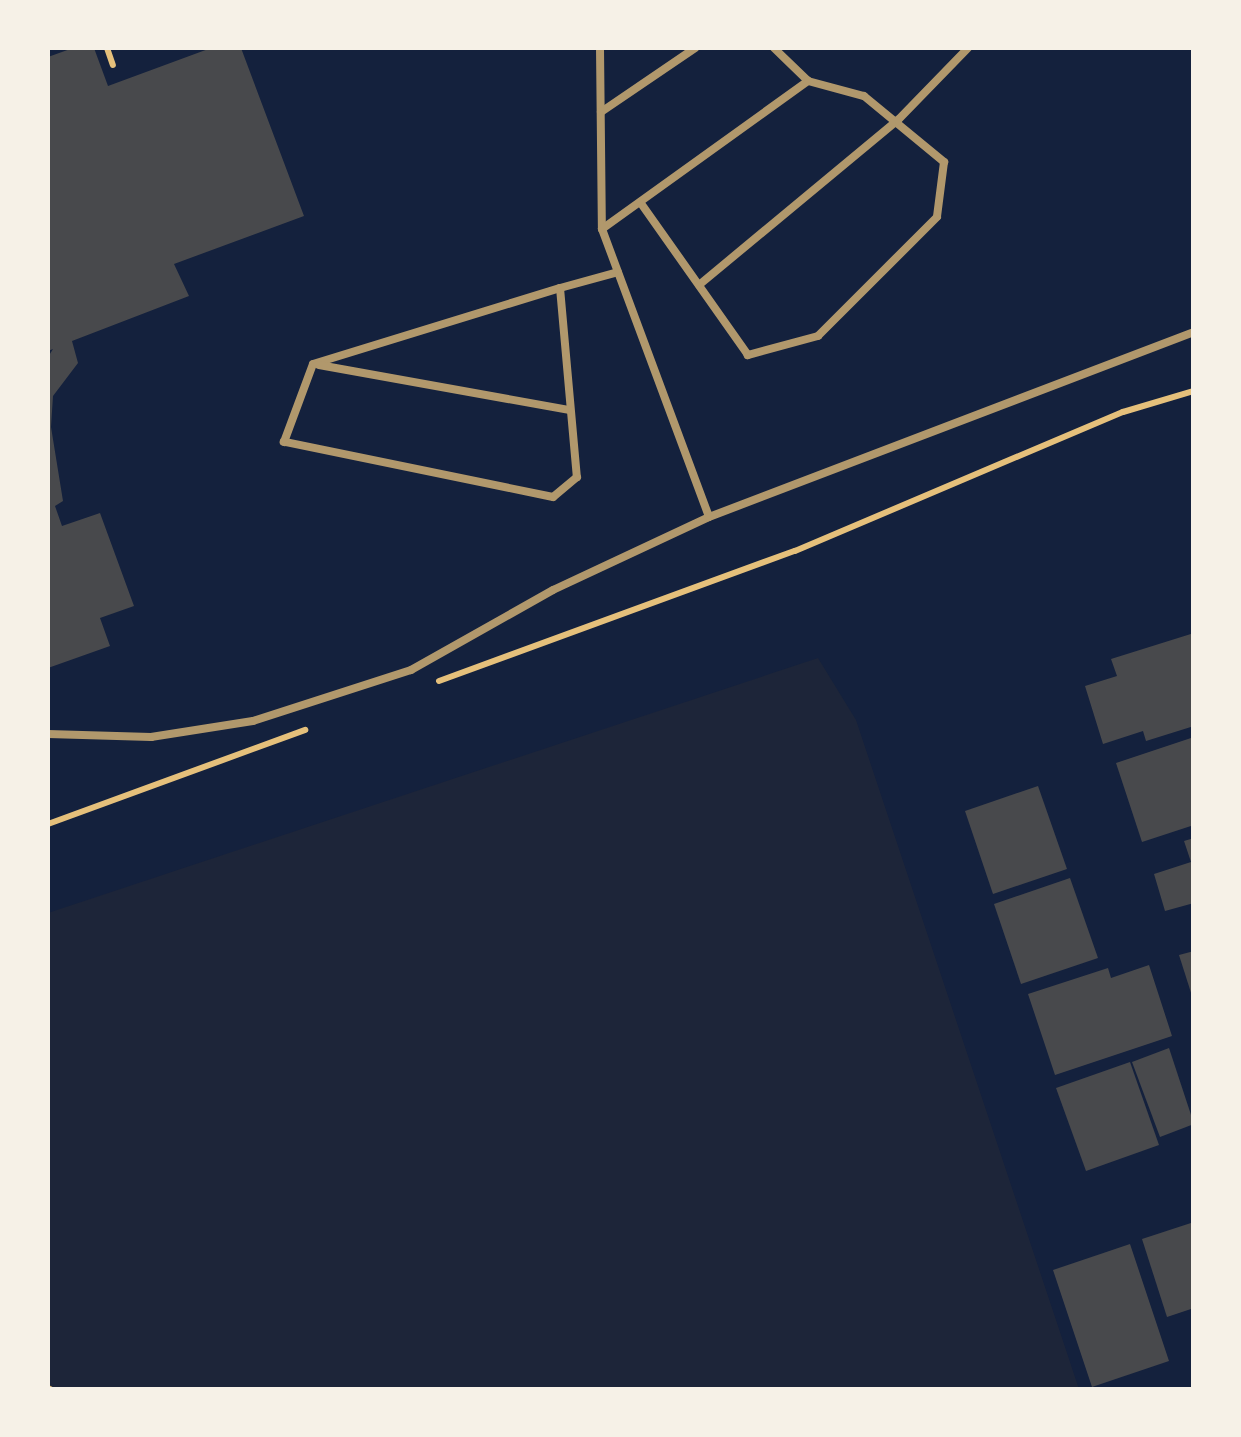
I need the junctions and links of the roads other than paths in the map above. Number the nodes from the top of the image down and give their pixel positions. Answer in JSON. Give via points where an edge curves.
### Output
{"nodes":[{"id":1,"x":600,"y":48,"type":"edge"},
{"id":2,"x":695,"y":48,"type":"edge"},
{"id":3,"x":774,"y":48,"type":"edge"},
{"id":4,"x":968,"y":48,"type":"edge"},
{"id":5,"x":808,"y":81,"type":"junction"},
{"id":6,"x":601,"y":112,"type":"junction"},
{"id":7,"x":898,"y":120,"type":"junction"},
{"id":8,"x":640,"y":202,"type":"junction"},
{"id":9,"x":602,"y":229,"type":"junction"},
{"id":10,"x":618,"y":272,"type":"junction"},
{"id":11,"x":699,"y":285,"type":"junction"},
{"id":12,"x":560,"y":288,"type":"junction"},
{"id":13,"x":1194,"y":332,"type":"edge"},
{"id":14,"x":313,"y":364,"type":"junction"},
{"id":15,"x":570,"y":410,"type":"junction"},
{"id":16,"x":708,"y":517,"type":"junction"},
{"id":17,"x":48,"y":734,"type":"edge"}],
"edges":[{"from":1,"to":6,"type":"lane"},
{"from":2,"to":6,"type":"lane"},
{"from":3,"to":5,"type":"lane"},
{"from":4,"to":7,"type":"lane"},
{"from":5,"to":7,"type":"lane","via":[[864,96]]},
{"from":5,"to":8,"type":"lane"},
{"from":6,"to":9,"type":"lane"},
{"from":7,"to":11,"type":"lane"},
{"from":7,"to":11,"type":"lane","via":[[944,162],[937,217],[818,336],[748,355]]},
{"from":8,"to":9,"type":"lane"},
{"from":8,"to":11,"type":"lane"},
{"from":9,"to":10,"type":"lane"},
{"from":10,"to":12,"type":"lane"},
{"from":10,"to":16,"type":"lane"},
{"from":12,"to":14,"type":"lane"},
{"from":12,"to":15,"type":"lane"},
{"from":13,"to":16,"type":"lane"},
{"from":14,"to":15,"type":"lane"},
{"from":14,"to":15,"type":"lane","via":[[284,442],[553,498],[577,477]]},
{"from":16,"to":17,"type":"lane","via":[[553,590],[411,670],[253,721],[151,737]]}]}
